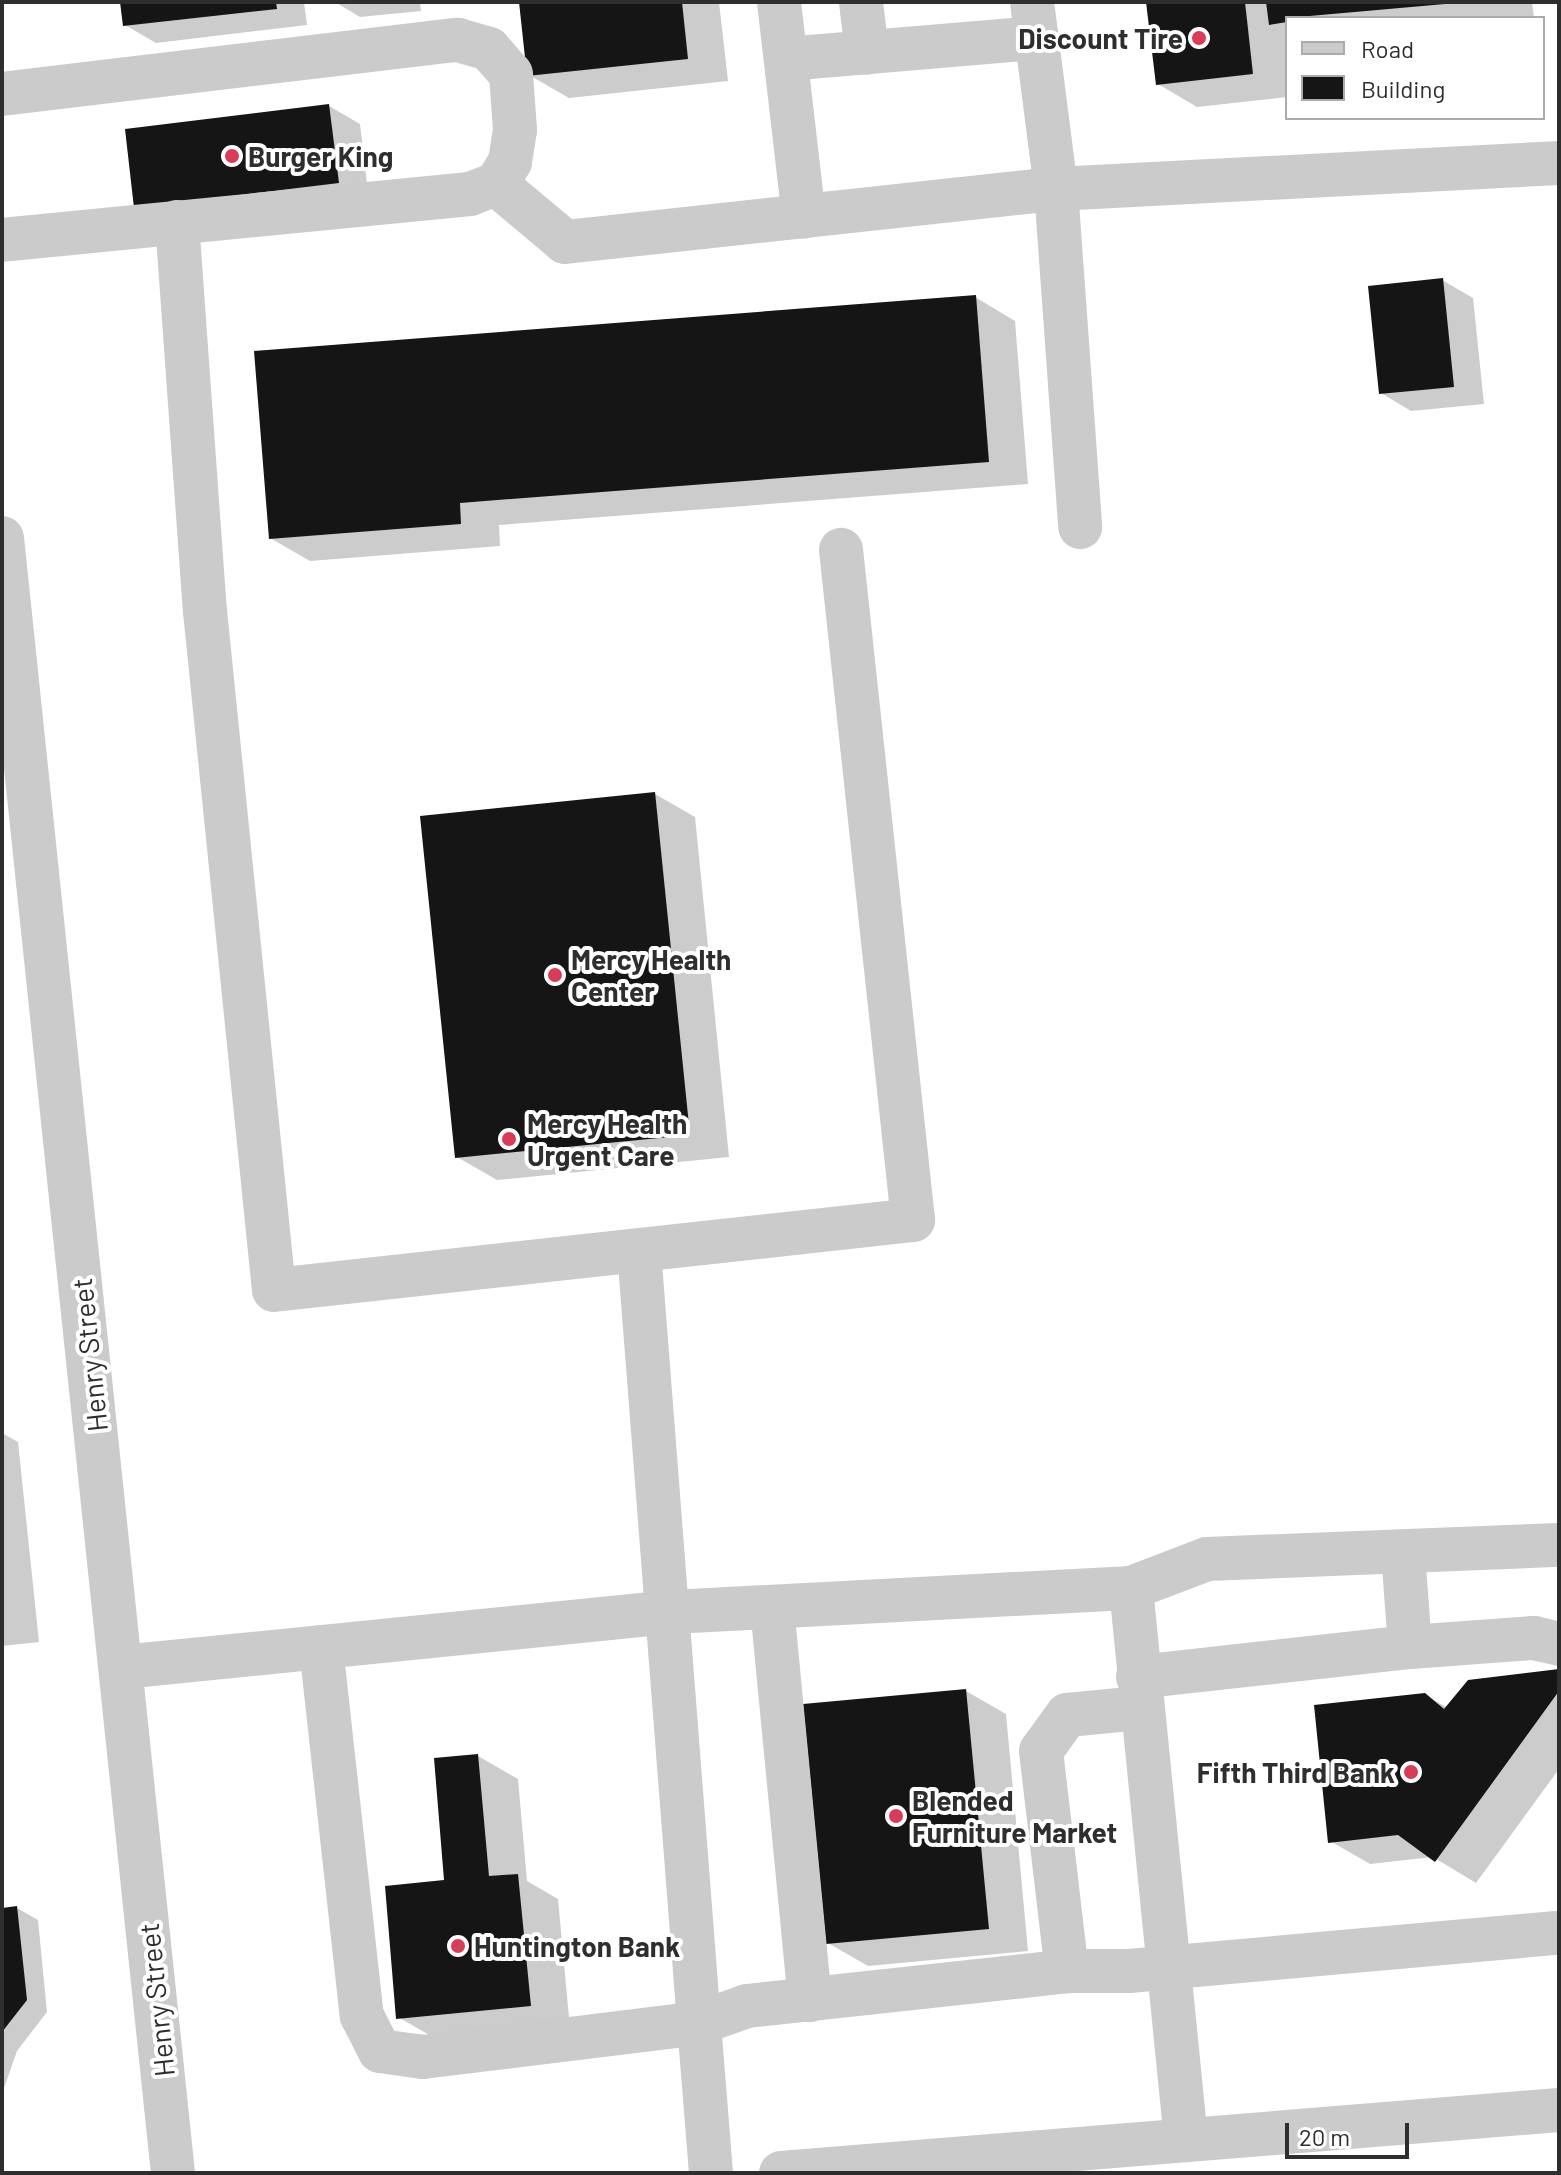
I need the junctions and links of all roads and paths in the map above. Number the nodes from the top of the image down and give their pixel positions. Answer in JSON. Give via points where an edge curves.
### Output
{"nodes":[{"id":1,"x":779,"y":2,"type":"edge"},
{"id":2,"x":861,"y":2,"type":"edge"},
{"id":3,"x":1034,"y":20,"type":"edge"},
{"id":4,"x":461,"y":22,"type":"edge"},
{"id":5,"x":867,"y":53,"type":"junction"},
{"id":6,"x":786,"y":59,"type":"junction"},
{"id":7,"x":2,"y":94,"type":"edge"},
{"id":8,"x":1559,"y":163,"type":"edge"},
{"id":9,"x":496,"y":184,"type":"junction"},
{"id":10,"x":1056,"y":189,"type":"junction"},
{"id":11,"x":804,"y":217,"type":"junction"},
{"id":12,"x":177,"y":222,"type":"junction"},
{"id":13,"x":2,"y":240,"type":"edge"},
{"id":14,"x":1080,"y":527,"type":"dead end"},
{"id":15,"x":2,"y":538,"type":"edge"},
{"id":16,"x":841,"y":550,"type":"dead end"},
{"id":17,"x":639,"y":1250,"type":"junction"},
{"id":18,"x":1559,"y":1545,"type":"edge"},
{"id":19,"x":1403,"y":1552,"type":"junction"},
{"id":20,"x":1131,"y":1588,"type":"junction"},
{"id":21,"x":772,"y":1607,"type":"junction"},
{"id":22,"x":671,"y":1612,"type":"junction"},
{"id":23,"x":1559,"y":1644,"type":"edge"},
{"id":24,"x":321,"y":1647,"type":"junction"},
{"id":25,"x":1410,"y":1647,"type":"junction"},
{"id":26,"x":122,"y":1667,"type":"junction"},
{"id":27,"x":1139,"y":1692,"type":"junction"},
{"id":28,"x":1559,"y":1933,"type":"edge"},
{"id":29,"x":1170,"y":1964,"type":"junction"},
{"id":30,"x":1067,"y":1971,"type":"junction"},
{"id":31,"x":810,"y":2000,"type":"junction"},
{"id":32,"x":699,"y":2023,"type":"junction"},
{"id":33,"x":1559,"y":2110,"type":"edge"},
{"id":34,"x":1186,"y":2140,"type":"junction"},
{"id":35,"x":904,"y":2168,"type":"edge"},
{"id":36,"x":173,"y":2173,"type":"edge"},
{"id":37,"x":711,"y":2173,"type":"edge"},
{"id":38,"x":781,"y":2173,"type":"edge"}],
"edges":[{"from":1,"to":6,"type":"street"},
{"from":2,"to":5,"type":"street"},
{"from":3,"to":5,"type":"street"},
{"from":3,"to":10,"type":"street"},
{"from":4,"to":7,"type":"street"},
{"from":4,"to":9,"type":"street","via":[[511,74],[515,130],[510,162]]},
{"from":5,"to":6,"type":"street"},
{"from":6,"to":11,"type":"street"},
{"from":8,"to":10,"type":"street"},
{"from":9,"to":11,"type":"street","via":[[565,242]]},
{"from":9,"to":12,"type":"street","via":[[470,194]]},
{"from":10,"to":11,"type":"street"},
{"from":10,"to":14,"type":"street"},
{"from":12,"to":13,"type":"street"},
{"from":12,"to":17,"type":"street","via":[[205,611],[274,1290]]},
{"from":15,"to":26,"type":"street","name":"Henry Street"},
{"from":16,"to":17,"type":"street","via":[[913,1220]]},
{"from":17,"to":22,"type":"street"},
{"from":18,"to":19,"type":"street"},
{"from":19,"to":20,"type":"street","via":[[1207,1559]]},
{"from":19,"to":25,"type":"street"},
{"from":20,"to":21,"type":"street"},
{"from":20,"to":27,"type":"street"},
{"from":21,"to":22,"type":"street"},
{"from":21,"to":31,"type":"street"},
{"from":22,"to":24,"type":"street"},
{"from":22,"to":32,"type":"street"},
{"from":23,"to":25,"type":"street","via":[[1534,1638]]},
{"from":24,"to":26,"type":"street"},
{"from":24,"to":32,"type":"street","via":[[362,2016],[380,2051],[423,2057]]},
{"from":25,"to":27,"type":"street"},
{"from":26,"to":36,"type":"street","name":"Henry Street"},
{"from":27,"to":29,"type":"street"},
{"from":27,"to":30,"type":"street","via":[[1067,1715],[1041,1751]]},
{"from":28,"to":29,"type":"street"},
{"from":29,"to":30,"type":"street","via":[[1129,1971]]},
{"from":29,"to":34,"type":"street"},
{"from":30,"to":31,"type":"street"},
{"from":31,"to":32,"type":"street","via":[[747,2006]]},
{"from":32,"to":37,"type":"street"},
{"from":33,"to":34,"type":"street"},
{"from":34,"to":35,"type":"street"},
{"from":35,"to":38,"type":"street"}]}
